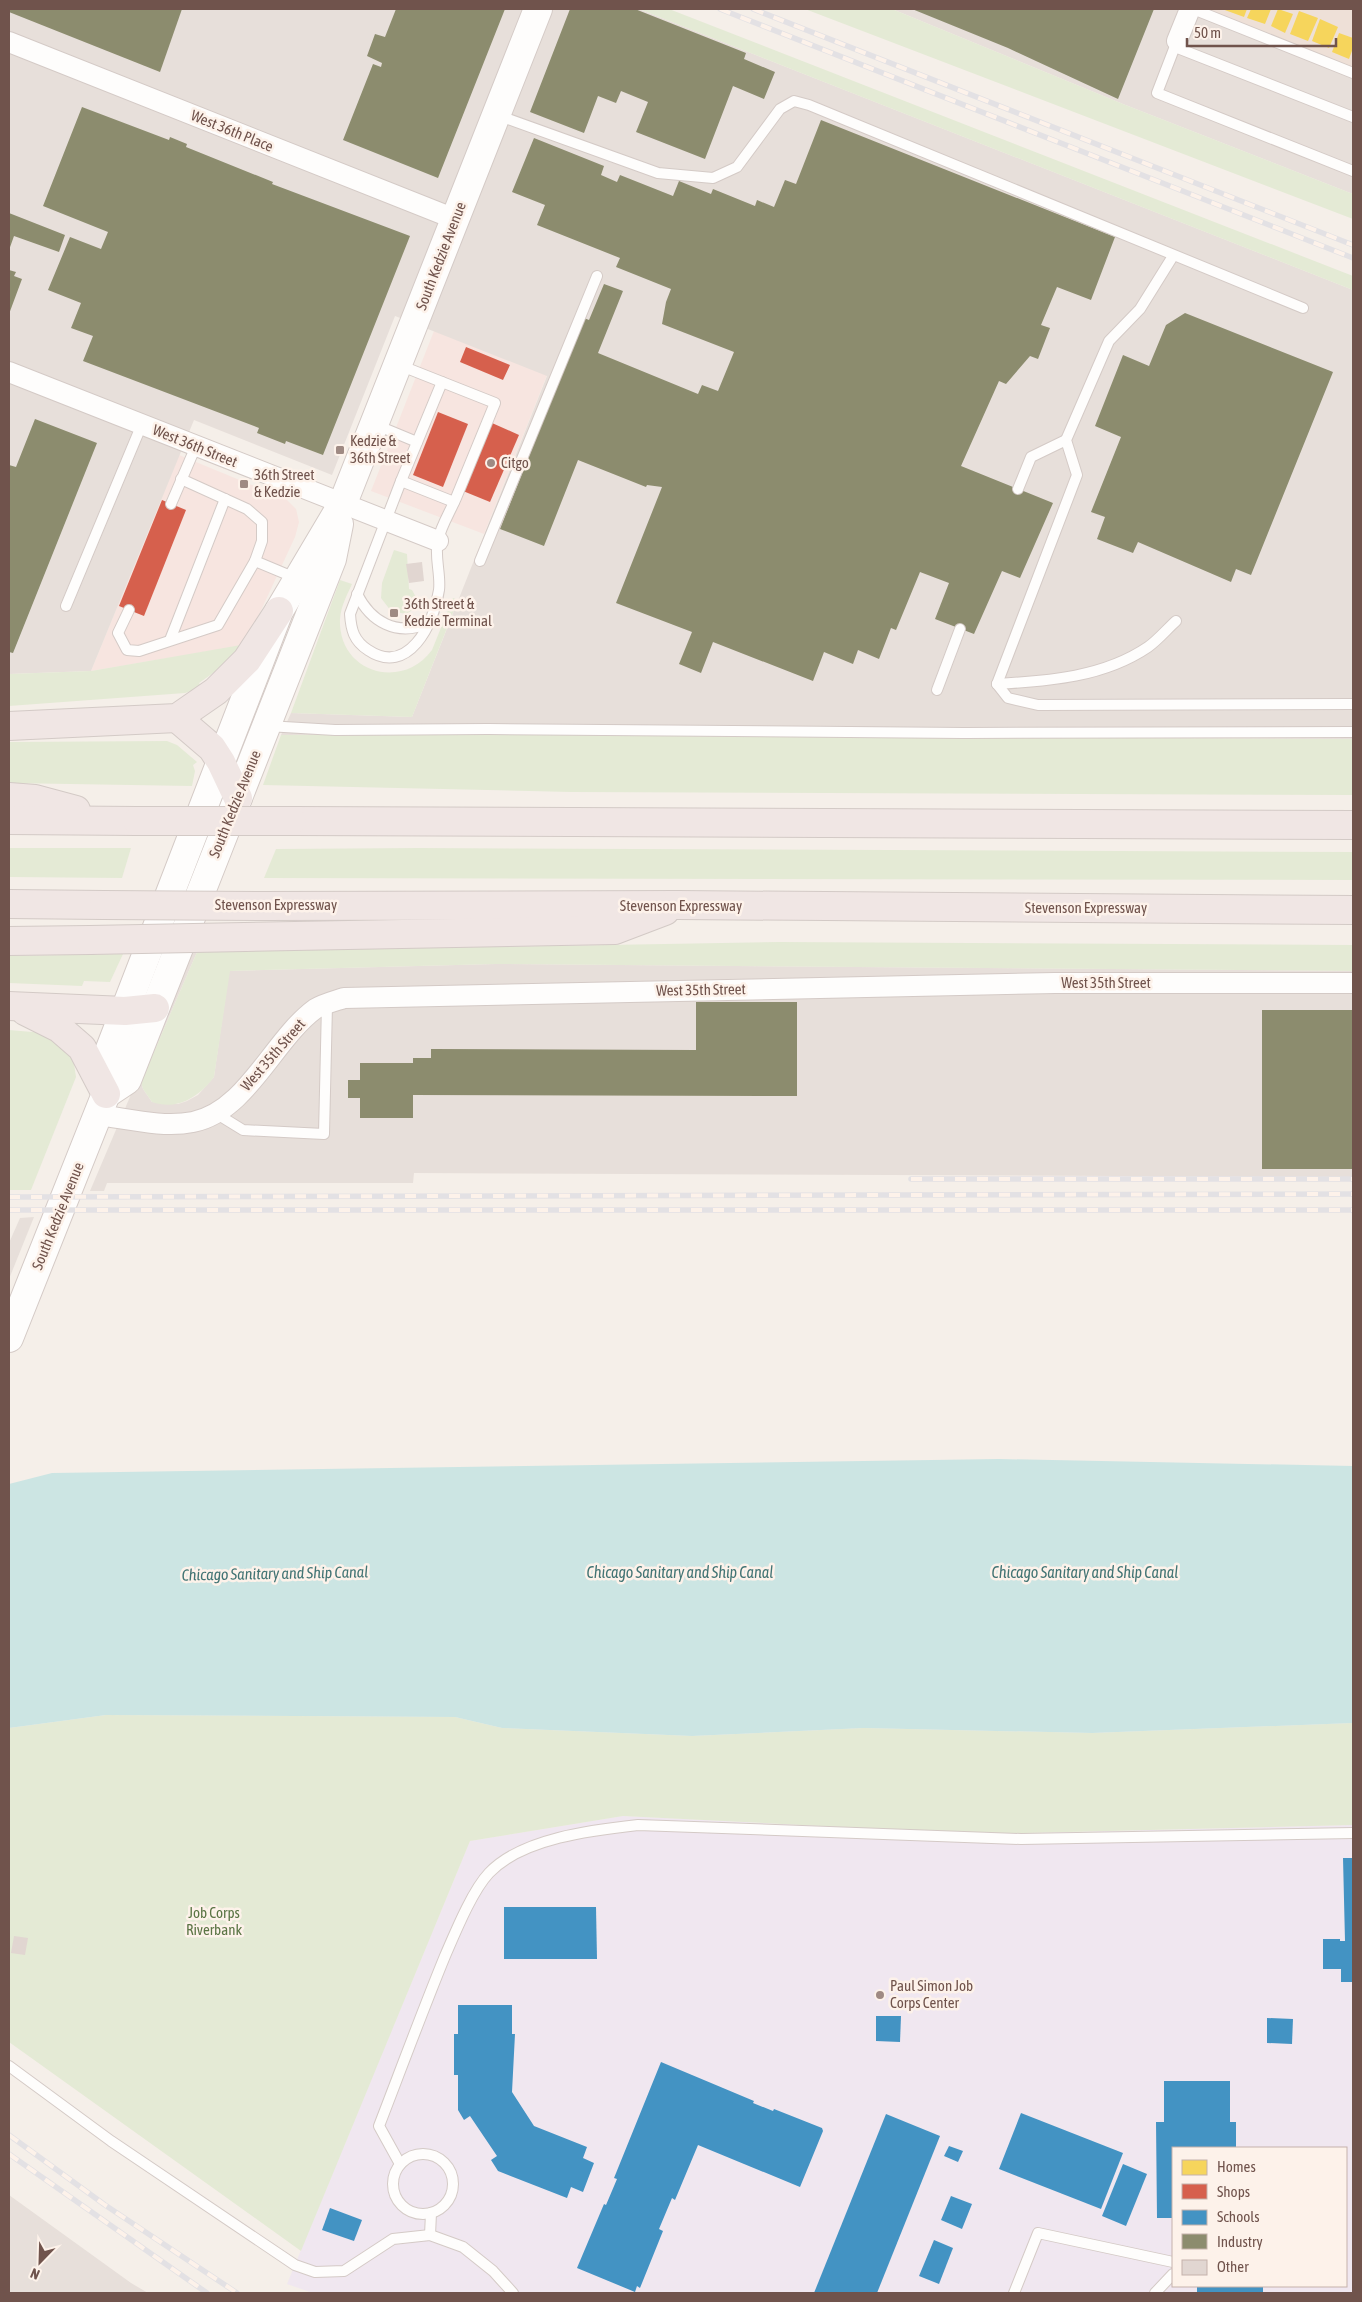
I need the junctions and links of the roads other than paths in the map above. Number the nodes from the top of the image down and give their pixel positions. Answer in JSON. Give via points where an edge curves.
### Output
{"nodes":[{"id":1,"x":538,"y":9,"type":"edge"},
{"id":2,"x":1191,"y":9,"type":"edge"},
{"id":3,"x":9,"y":42,"type":"edge"},
{"id":4,"x":1176,"y":44,"type":"junction"},
{"id":5,"x":1353,"y":73,"type":"edge"},
{"id":6,"x":496,"y":114,"type":"junction"},
{"id":7,"x":1353,"y":117,"type":"edge"},
{"id":8,"x":1353,"y":171,"type":"edge"},
{"id":9,"x":455,"y":219,"type":"junction"},
{"id":10,"x":1173,"y":256,"type":"junction"},
{"id":11,"x":596,"y":276,"type":"dead end"},
{"id":12,"x":1304,"y":308,"type":"dead end"},
{"id":13,"x":398,"y":365,"type":"junction"},
{"id":14,"x":9,"y":372,"type":"edge"},
{"id":15,"x":442,"y":382,"type":"junction"},
{"id":16,"x":142,"y":424,"type":"junction"},
{"id":17,"x":374,"y":424,"type":"junction"},
{"id":18,"x":1066,"y":440,"type":"junction"},
{"id":19,"x":417,"y":442,"type":"junction"},
{"id":20,"x":196,"y":446,"type":"junction"},
{"id":21,"x":181,"y":479,"type":"junction"},
{"id":22,"x":401,"y":481,"type":"junction"},
{"id":23,"x":1018,"y":489,"type":"dead end"},
{"id":24,"x":225,"y":499,"type":"junction"},
{"id":25,"x":454,"y":502,"type":"junction"},
{"id":26,"x":343,"y":503,"type":"junction"},
{"id":27,"x":171,"y":504,"type":"dead end"},
{"id":28,"x":385,"y":520,"type":"junction"},
{"id":29,"x":438,"y":541,"type":"junction"},
{"id":30,"x":255,"y":561,"type":"junction"},
{"id":31,"x":480,"y":561,"type":"dead end"},
{"id":32,"x":298,"y":579,"type":"junction"},
{"id":33,"x":357,"y":594,"type":"junction"},
{"id":34,"x":66,"y":606,"type":"dead end"},
{"id":35,"x":129,"y":610,"type":"dead end"},
{"id":36,"x":280,"y":611,"type":"junction"},
{"id":37,"x":1176,"y":621,"type":"dead end"},
{"id":38,"x":427,"y":624,"type":"junction"},
{"id":39,"x":960,"y":629,"type":"dead end"},
{"id":40,"x":170,"y":640,"type":"junction"},
{"id":41,"x":997,"y":684,"type":"junction"},
{"id":42,"x":937,"y":690,"type":"dead end"},
{"id":43,"x":1353,"y":704,"type":"edge"},
{"id":44,"x":177,"y":718,"type":"junction"},
{"id":45,"x":9,"y":726,"type":"edge"},
{"id":46,"x":266,"y":726,"type":"junction"},
{"id":47,"x":1353,"y":732,"type":"edge"},
{"id":48,"x":222,"y":762,"type":"junction"},
{"id":49,"x":9,"y":798,"type":"edge"},
{"id":50,"x":238,"y":798,"type":"junction"},
{"id":51,"x":9,"y":820,"type":"edge"},
{"id":52,"x":126,"y":821,"type":"junction"},
{"id":53,"x":1353,"y":825,"type":"edge"},
{"id":54,"x":9,"y":904,"type":"edge"},
{"id":55,"x":678,"y":905,"type":"junction"},
{"id":56,"x":1353,"y":910,"type":"edge"},
{"id":57,"x":9,"y":941,"type":"edge"},
{"id":58,"x":1353,"y":983,"type":"edge"},
{"id":59,"x":326,"y":1005,"type":"junction"},
{"id":60,"x":13,"y":1007,"type":"edge"},
{"id":61,"x":155,"y":1008,"type":"junction"},
{"id":62,"x":125,"y":1010,"type":"junction"},
{"id":63,"x":102,"y":1104,"type":"junction"},
{"id":64,"x":217,"y":1114,"type":"junction"},
{"id":65,"x":9,"y":1338,"type":"edge"},
{"id":66,"x":1353,"y":1833,"type":"edge"},
{"id":67,"x":9,"y":2066,"type":"edge"},
{"id":68,"x":400,"y":2164,"type":"junction"},
{"id":69,"x":431,"y":2214,"type":"junction"},
{"id":70,"x":430,"y":2235,"type":"junction"},
{"id":71,"x":1172,"y":2262,"type":"edge"},
{"id":72,"x":1172,"y":2275,"type":"edge"},
{"id":73,"x":513,"y":2293,"type":"edge"},
{"id":74,"x":1014,"y":2293,"type":"edge"},
{"id":75,"x":1155,"y":2293,"type":"edge"}],
"edges":[{"from":1,"to":6,"type":"main road","name":"South Kedzie Avenue"},
{"from":2,"to":4,"type":"street"},
{"from":2,"to":5,"type":"lane"},
{"from":3,"to":9,"type":"street","name":"West 36th Place"},
{"from":4,"to":7,"type":"lane"},
{"from":4,"to":8,"type":"lane","via":[[1158,93]]},
{"from":6,"to":9,"type":"main road","name":"South Kedzie Avenue"},
{"from":6,"to":10,"type":"lane","via":[[658,173],[713,178],[738,166],[780,109],[794,101]]},
{"from":9,"to":13,"type":"main road","name":"South Kedzie Avenue"},
{"from":10,"to":12,"type":"lane"},
{"from":10,"to":18,"type":"lane","via":[[1140,309],[1108,341]]},
{"from":11,"to":31,"type":"lane"},
{"from":13,"to":15,"type":"lane"},
{"from":13,"to":17,"type":"main road","name":"South Kedzie Avenue"},
{"from":14,"to":16,"type":"street","name":"West 36th Street"},
{"from":15,"to":19,"type":"lane"},
{"from":15,"to":25,"type":"lane","via":[[495,403]]},
{"from":16,"to":20,"type":"street","name":"West 36th Street"},
{"from":16,"to":34,"type":"lane"},
{"from":17,"to":19,"type":"lane"},
{"from":17,"to":26,"type":"main road","name":"South Kedzie Avenue"},
{"from":18,"to":23,"type":"lane","via":[[1031,457]]},
{"from":18,"to":41,"type":"lane","via":[[1078,475]]},
{"from":19,"to":22,"type":"lane"},
{"from":20,"to":21,"type":"lane"},
{"from":20,"to":26,"type":"street","name":"West 36th Street"},
{"from":21,"to":24,"type":"lane"},
{"from":21,"to":27,"type":"lane"},
{"from":22,"to":25,"type":"lane"},
{"from":22,"to":28,"type":"lane"},
{"from":24,"to":30,"type":"lane","via":[[247,509],[262,522],[262,541]]},
{"from":24,"to":40,"type":"lane"},
{"from":25,"to":29,"type":"lane"},
{"from":26,"to":28,"type":"street","name":"West 36th Street"},
{"from":26,"to":32,"type":"main road","name":"South Kedzie Avenue"},
{"from":26,"to":46,"type":"main road","name":"South Kedzie Avenue","via":[[332,559]]},
{"from":28,"to":29,"type":"street","name":"West 36th Street"},
{"from":28,"to":33,"type":"lane"},
{"from":29,"to":38,"type":"lane","via":[[439,591]]},
{"from":30,"to":32,"type":"lane"},
{"from":30,"to":40,"type":"lane","via":[[218,625]]},
{"from":32,"to":36,"type":"main road","name":"South Kedzie Avenue"},
{"from":33,"to":38,"type":"lane","via":[[364,608],[393,627],[414,629]]},
{"from":33,"to":38,"type":"lane","via":[[350,614],[353,635],[358,643],[377,656],[394,658],[415,648]]},
{"from":35,"to":40,"type":"lane","via":[[118,633],[127,650],[139,651]]},
{"from":36,"to":44,"type":"highway","via":[[247,660],[216,691]]},
{"from":36,"to":48,"type":"main road","name":"South Kedzie Avenue"},
{"from":37,"to":41,"type":"lane","via":[[1148,647],[1103,669],[1066,678]]},
{"from":39,"to":42,"type":"lane"},
{"from":41,"to":43,"type":"lane","via":[[1008,698],[1038,705]]},
{"from":44,"to":45,"type":"highway"},
{"from":44,"to":48,"type":"highway","via":[[212,748]]},
{"from":46,"to":47,"type":"lane","via":[[335,730]]},
{"from":46,"to":50,"type":"main road","name":"South Kedzie Avenue"},
{"from":48,"to":50,"type":"highway"},
{"from":48,"to":62,"type":"main road","name":"South Kedzie Avenue"},
{"from":49,"to":52,"type":"highway","via":[[35,799]]},
{"from":50,"to":61,"type":"main road","name":"South Kedzie Avenue"},
{"from":51,"to":52,"type":"highway"},
{"from":52,"to":53,"type":"highway","bridge":true},
{"from":54,"to":55,"type":"highway","name":"Stevenson Expressway","bridge":true},
{"from":55,"to":56,"type":"highway","name":"Stevenson Expressway"},
{"from":55,"to":57,"type":"highway","bridge":true,"via":[[615,930]]},
{"from":58,"to":59,"type":"street","name":"West 35th Street","via":[[1045,983],[344,998]]},
{"from":59,"to":64,"type":"street","name":"West 35th Street","via":[[317,1008],[297,1025],[234,1101]]},
{"from":59,"to":64,"type":"lane","via":[[324,1134],[243,1130]]},
{"from":60,"to":62,"type":"highway"},
{"from":60,"to":63,"type":"highway","via":[[59,1028],[82,1048]]},
{"from":61,"to":62,"type":"highway"},
{"from":61,"to":63,"type":"main road","name":"South Kedzie Avenue","via":[[127,1080]]},
{"from":62,"to":63,"type":"main road","name":"South Kedzie Avenue","via":[[103,1067]]},
{"from":63,"to":64,"type":"street","name":"West 35th Street","via":[[167,1124],[194,1122]]},
{"from":63,"to":65,"type":"main road","name":"South Kedzie Avenue"},
{"from":66,"to":68,"type":"lane","via":[[1021,1839],[638,1825],[541,1843],[507,1859],[488,1873],[462,1917],[379,2126]]},
{"from":67,"to":70,"type":"lane","via":[[111,2141],[295,2265],[315,2272],[344,2271],[393,2239]]},
{"from":68,"to":69,"type":"lane","via":[[392,2182],[397,2200],[413,2212]]},
{"from":68,"to":69,"type":"lane","via":[[408,2157],[428,2153],[442,2160],[451,2171],[454,2181],[448,2201]]},
{"from":69,"to":70,"type":"lane"},
{"from":70,"to":73,"type":"lane","via":[[462,2247],[493,2271]]},
{"from":71,"to":74,"type":"lane","via":[[1038,2233]]},
{"from":72,"to":75,"type":"lane"}]}
